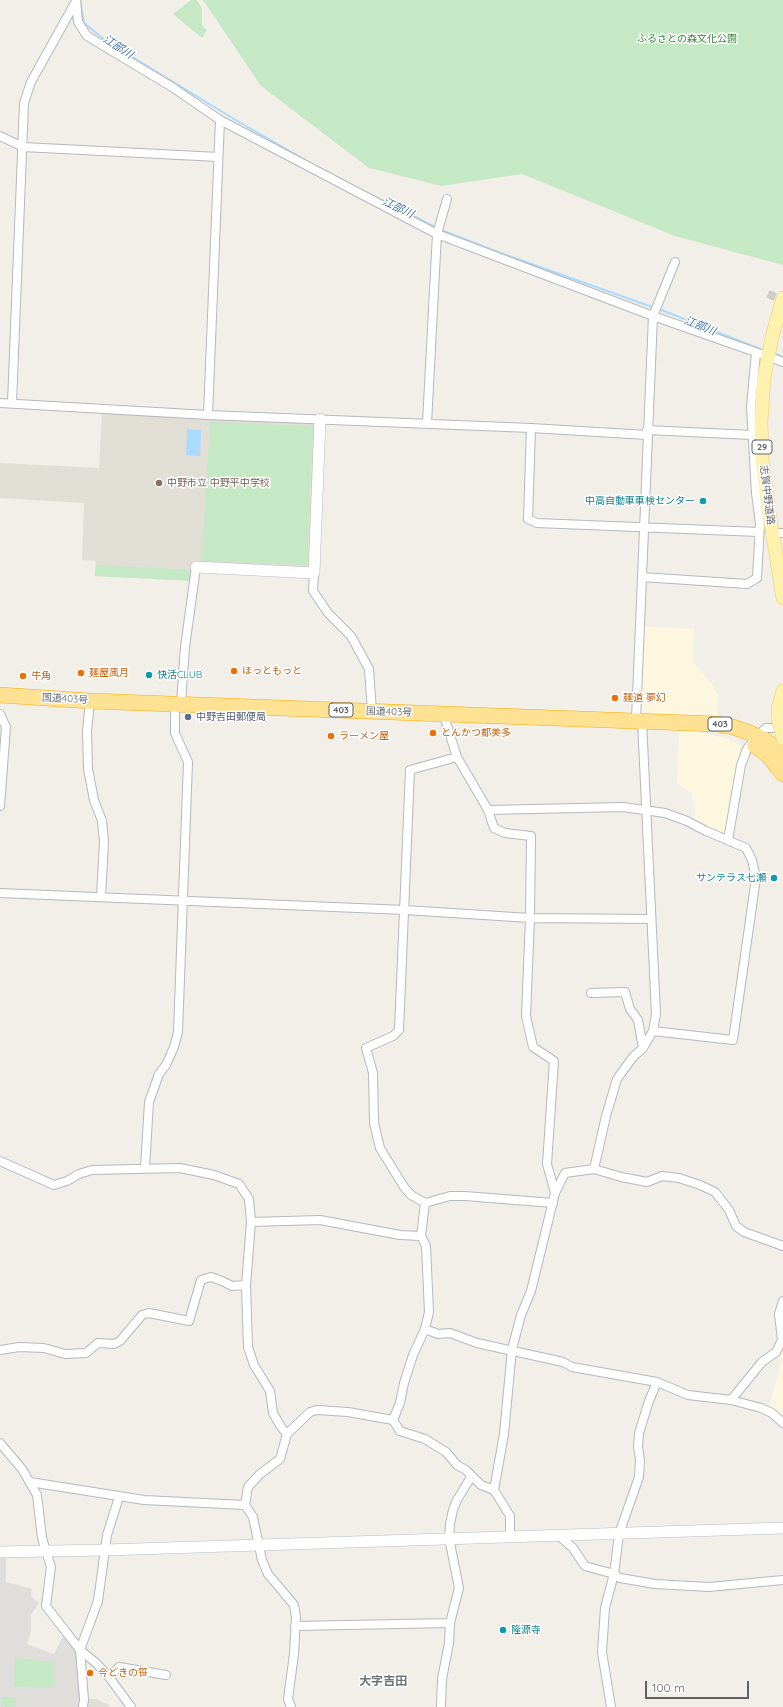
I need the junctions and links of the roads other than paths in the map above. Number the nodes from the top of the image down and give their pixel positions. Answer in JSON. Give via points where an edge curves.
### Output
{"nodes":[{"id":1,"x":76,"y":0,"type":"edge"},
{"id":2,"x":220,"y":120,"type":"junction"},
{"id":3,"x":0,"y":136,"type":"edge"},
{"id":4,"x":23,"y":147,"type":"junction"},
{"id":5,"x":218,"y":158,"type":"junction"},
{"id":6,"x":447,"y":199,"type":"dead end"},
{"id":7,"x":437,"y":233,"type":"junction"},
{"id":8,"x":675,"y":262,"type":"dead end"},
{"id":9,"x":783,"y":298,"type":"edge"},
{"id":10,"x":653,"y":316,"type":"junction"},
{"id":11,"x":0,"y":403,"type":"edge"},
{"id":12,"x":12,"y":403,"type":"junction"},
{"id":13,"x":208,"y":415,"type":"junction"},
{"id":14,"x":320,"y":420,"type":"junction"},
{"id":15,"x":427,"y":423,"type":"junction"},
{"id":16,"x":531,"y":428,"type":"junction"},
{"id":17,"x":647,"y":432,"type":"junction"},
{"id":18,"x":752,"y":435,"type":"junction"},
{"id":19,"x":645,"y":527,"type":"junction"},
{"id":20,"x":759,"y":532,"type":"junction"},
{"id":21,"x":196,"y":567,"type":"joint"},
{"id":22,"x":314,"y":573,"type":"junction"},
{"id":23,"x":642,"y":577,"type":"junction"},
{"id":24,"x":783,"y":598,"type":"edge"},
{"id":25,"x":783,"y":691,"type":"edge"},
{"id":26,"x":0,"y":695,"type":"edge"},
{"id":27,"x":90,"y":701,"type":"junction"},
{"id":28,"x":178,"y":704,"type":"junction"},
{"id":29,"x":372,"y":711,"type":"junction"},
{"id":30,"x":444,"y":713,"type":"junction"},
{"id":31,"x":0,"y":714,"type":"edge"},
{"id":32,"x":639,"y":720,"type":"junction"},
{"id":33,"x":781,"y":723,"type":"edge"},
{"id":34,"x":783,"y":738,"type":"edge"},
{"id":35,"x":754,"y":740,"type":"junction"},
{"id":36,"x":783,"y":754,"type":"edge"},
{"id":37,"x":457,"y":757,"type":"junction"},
{"id":38,"x":783,"y":774,"type":"edge"},
{"id":39,"x":0,"y":806,"type":"edge"},
{"id":40,"x":488,"y":810,"type":"junction"},
{"id":41,"x":646,"y":811,"type":"junction"},
{"id":42,"x":728,"y":840,"type":"junction"},
{"id":43,"x":0,"y":893,"type":"edge"},
{"id":44,"x":101,"y":897,"type":"junction"},
{"id":45,"x":182,"y":902,"type":"junction"},
{"id":46,"x":405,"y":910,"type":"junction"},
{"id":47,"x":530,"y":918,"type":"junction"},
{"id":48,"x":651,"y":919,"type":"junction"},
{"id":49,"x":591,"y":993,"type":"dead end"},
{"id":50,"x":653,"y":1031,"type":"junction"},
{"id":51,"x":643,"y":1048,"type":"junction"},
{"id":52,"x":0,"y":1160,"type":"edge"},
{"id":53,"x":145,"y":1168,"type":"junction"},
{"id":54,"x":594,"y":1169,"type":"junction"},
{"id":55,"x":555,"y":1192,"type":"junction"},
{"id":56,"x":425,"y":1202,"type":"junction"},
{"id":57,"x":553,"y":1203,"type":"junction"},
{"id":58,"x":251,"y":1222,"type":"junction"},
{"id":59,"x":421,"y":1236,"type":"junction"},
{"id":60,"x":783,"y":1246,"type":"edge"},
{"id":61,"x":246,"y":1285,"type":"junction"},
{"id":62,"x":783,"y":1301,"type":"edge"},
{"id":63,"x":425,"y":1329,"type":"junction"},
{"id":64,"x":512,"y":1349,"type":"junction"},
{"id":65,"x":0,"y":1350,"type":"edge"},
{"id":66,"x":657,"y":1382,"type":"junction"},
{"id":67,"x":731,"y":1400,"type":"junction"},
{"id":68,"x":393,"y":1420,"type":"junction"},
{"id":69,"x":783,"y":1424,"type":"edge"},
{"id":70,"x":287,"y":1434,"type":"junction"},
{"id":71,"x":0,"y":1443,"type":"edge"},
{"id":72,"x":471,"y":1477,"type":"junction"},
{"id":73,"x":30,"y":1482,"type":"junction"},
{"id":74,"x":494,"y":1490,"type":"junction"},
{"id":75,"x":119,"y":1497,"type":"junction"},
{"id":76,"x":245,"y":1505,"type":"junction"},
{"id":77,"x":783,"y":1528,"type":"edge"},
{"id":78,"x":619,"y":1534,"type":"junction"},
{"id":79,"x":558,"y":1535,"type":"junction"},
{"id":80,"x":510,"y":1537,"type":"junction"},
{"id":81,"x":449,"y":1538,"type":"junction"},
{"id":82,"x":259,"y":1544,"type":"junction"},
{"id":83,"x":106,"y":1550,"type":"junction"},
{"id":84,"x":47,"y":1551,"type":"junction"},
{"id":85,"x":0,"y":1552,"type":"edge"},
{"id":86,"x":614,"y":1574,"type":"junction"},
{"id":87,"x":783,"y":1580,"type":"edge"},
{"id":88,"x":450,"y":1623,"type":"junction"},
{"id":89,"x":295,"y":1626,"type":"junction"},
{"id":90,"x":80,"y":1650,"type":"junction"},
{"id":91,"x":166,"y":1675,"type":"dead end"},
{"id":92,"x":109,"y":1677,"type":"junction"},
{"id":93,"x":83,"y":1707,"type":"edge"},
{"id":94,"x":130,"y":1707,"type":"edge"},
{"id":95,"x":291,"y":1707,"type":"edge"},
{"id":96,"x":442,"y":1707,"type":"edge"},
{"id":97,"x":611,"y":1707,"type":"edge"}],
"edges":[{"from":1,"to":2,"type":"street","via":[[78,22],[87,36],[172,87]]},
{"from":1,"to":4,"type":"street","via":[[31,82],[24,103]]},
{"from":2,"to":5,"type":"street"},
{"from":2,"to":7,"type":"street"},
{"from":3,"to":4,"type":"street"},
{"from":4,"to":5,"type":"street"},
{"from":4,"to":12,"type":"street"},
{"from":5,"to":13,"type":"street"},
{"from":6,"to":7,"type":"street"},
{"from":7,"to":10,"type":"street"},
{"from":7,"to":15,"type":"street"},
{"from":8,"to":10,"type":"street"},
{"from":9,"to":24,"type":"main road","name":"志賀中野道路","number":"29","via":[[764,378],[761,422],[762,459]]},
{"from":10,"to":17,"type":"street"},
{"from":10,"to":18,"type":"street","via":[[759,354],[752,382]]},
{"from":11,"to":12,"type":"street"},
{"from":12,"to":13,"type":"street"},
{"from":13,"to":14,"type":"street"},
{"from":14,"to":15,"type":"street"},
{"from":14,"to":22,"type":"street"},
{"from":15,"to":16,"type":"street"},
{"from":16,"to":17,"type":"street"},
{"from":16,"to":19,"type":"street","via":[[528,519],[537,523]]},
{"from":17,"to":18,"type":"street"},
{"from":17,"to":19,"type":"street"},
{"from":18,"to":20,"type":"street"},
{"from":19,"to":20,"type":"street"},
{"from":19,"to":23,"type":"street"},
{"from":20,"to":23,"type":"street","via":[[757,578],[748,584]]},
{"from":21,"to":22,"type":"street"},
{"from":21,"to":28,"type":"street"},
{"from":22,"to":29,"type":"street","via":[[313,591],[328,613],[351,636],[369,669]]},
{"from":23,"to":32,"type":"street"},
{"from":25,"to":33,"type":"main road","via":[[778,708]]},
{"from":26,"to":27,"type":"highway","name":"国道403号","number":"403"},
{"from":27,"to":28,"type":"highway","name":"国道403号","number":"403"},
{"from":27,"to":44,"type":"street","via":[[88,769],[94,800],[102,821],[104,842]]},
{"from":28,"to":29,"type":"highway","name":"国道403号","number":"403"},
{"from":28,"to":45,"type":"street","via":[[175,733],[188,762]]},
{"from":29,"to":30,"type":"highway","name":"国道403号","number":"403"},
{"from":30,"to":32,"type":"highway","name":"国道403号","number":"403"},
{"from":30,"to":37,"type":"street"},
{"from":31,"to":39,"type":"street","via":[[6,727]]},
{"from":32,"to":35,"type":"highway","name":"国道403号","number":"403","via":[[724,725],[741,729]]},
{"from":32,"to":41,"type":"street"},
{"from":33,"to":34,"type":"main road","bridge":true},
{"from":33,"to":35,"type":"street","via":[[766,728]]},
{"from":35,"to":36,"type":"highway","name":"国道403号","number":"403"},
{"from":35,"to":38,"type":"highway","name":"国道403号","number":"403"},
{"from":35,"to":42,"type":"street","via":[[741,765]]},
{"from":37,"to":40,"type":"street"},
{"from":37,"to":46,"type":"street","via":[[410,770]]},
{"from":40,"to":41,"type":"street","via":[[623,808]]},
{"from":40,"to":47,"type":"street","via":[[494,828],[505,833],[530,836]]},
{"from":41,"to":42,"type":"street","via":[[665,813]]},
{"from":41,"to":48,"type":"street"},
{"from":42,"to":50,"type":"street","via":[[746,848],[756,878],[733,1040]]},
{"from":43,"to":44,"type":"street"},
{"from":44,"to":45,"type":"street"},
{"from":45,"to":46,"type":"street"},
{"from":45,"to":53,"type":"street","via":[[178,1032],[149,1102]]},
{"from":46,"to":47,"type":"street"},
{"from":46,"to":56,"type":"street","via":[[399,1030],[393,1036],[366,1048],[374,1073],[374,1123],[380,1148],[404,1187],[411,1195]]},
{"from":47,"to":48,"type":"street"},
{"from":47,"to":55,"type":"street","via":[[526,1016],[533,1047],[554,1061],[547,1164]]},
{"from":48,"to":50,"type":"street","via":[[656,1014]]},
{"from":49,"to":51,"type":"street","via":[[625,992],[630,1009],[638,1020]]},
{"from":50,"to":51,"type":"street"},
{"from":51,"to":54,"type":"street","via":[[617,1079]]},
{"from":52,"to":53,"type":"street","via":[[54,1185],[92,1170]]},
{"from":53,"to":58,"type":"street","via":[[180,1168],[214,1175],[239,1184],[249,1199]]},
{"from":54,"to":55,"type":"street","via":[[565,1173]]},
{"from":54,"to":60,"type":"street","via":[[647,1182],[662,1176],[700,1185],[714,1192],[729,1210],[736,1226],[744,1232]]},
{"from":55,"to":57,"type":"street"},
{"from":56,"to":57,"type":"street","via":[[450,1196],[465,1196]]},
{"from":56,"to":59,"type":"street"},
{"from":57,"to":64,"type":"street","via":[[531,1291]]},
{"from":58,"to":59,"type":"street","via":[[320,1220],[400,1235]]},
{"from":58,"to":61,"type":"street"},
{"from":59,"to":63,"type":"street","via":[[426,1246],[427,1262],[429,1312]]},
{"from":61,"to":65,"type":"street","via":[[232,1286],[211,1277],[201,1280],[189,1321],[149,1313],[142,1315],[120,1341],[114,1344],[98,1344],[86,1353],[65,1354],[44,1348],[19,1347]]},
{"from":61,"to":70,"type":"street","via":[[248,1346],[254,1365],[270,1391],[273,1413]]},
{"from":62,"to":67,"type":"street","via":[[779,1314],[782,1340],[776,1352],[762,1362]]},
{"from":63,"to":64,"type":"street"},
{"from":63,"to":68,"type":"street","via":[[411,1362]]},
{"from":64,"to":66,"type":"street","via":[[563,1362],[572,1367]]},
{"from":64,"to":74,"type":"street","via":[[504,1434]]},
{"from":66,"to":67,"type":"street","via":[[688,1395]]},
{"from":66,"to":78,"type":"street","via":[[639,1434],[639,1477]]},
{"from":67,"to":69,"type":"street","via":[[772,1413]]},
{"from":68,"to":70,"type":"street","via":[[348,1412],[317,1410],[310,1412]]},
{"from":68,"to":72,"type":"street","via":[[400,1431],[425,1439],[446,1452]]},
{"from":70,"to":76,"type":"street","via":[[280,1459],[248,1487]]},
{"from":71,"to":73,"type":"street"},
{"from":72,"to":74,"type":"street","via":[[481,1486]]},
{"from":72,"to":81,"type":"street","via":[[453,1510]]},
{"from":73,"to":75,"type":"street"},
{"from":73,"to":84,"type":"street","via":[[37,1495],[42,1538]]},
{"from":74,"to":80,"type":"street","via":[[510,1516]]},
{"from":75,"to":76,"type":"street"},
{"from":75,"to":83,"type":"street","via":[[107,1535]]},
{"from":76,"to":82,"type":"street","via":[[253,1517]]},
{"from":77,"to":78,"type":"street"},
{"from":78,"to":79,"type":"street"},
{"from":78,"to":86,"type":"street"},
{"from":79,"to":80,"type":"street"},
{"from":79,"to":86,"type":"street","via":[[573,1548],[585,1566]]},
{"from":80,"to":81,"type":"street"},
{"from":81,"to":82,"type":"street"},
{"from":81,"to":88,"type":"street","via":[[458,1588]]},
{"from":82,"to":83,"type":"street"},
{"from":82,"to":89,"type":"street","via":[[268,1574],[294,1606]]},
{"from":83,"to":84,"type":"street"},
{"from":83,"to":90,"type":"street","via":[[98,1601]]},
{"from":84,"to":85,"type":"street"},
{"from":84,"to":90,"type":"street","via":[[51,1567],[46,1606]]},
{"from":86,"to":87,"type":"street","via":[[620,1578],[655,1584],[709,1587]]},
{"from":86,"to":97,"type":"street","via":[[605,1608],[602,1652]]},
{"from":88,"to":89,"type":"street"},
{"from":88,"to":96,"type":"street","via":[[442,1678]]},
{"from":89,"to":95,"type":"street","via":[[288,1699]]},
{"from":90,"to":92,"type":"street"},
{"from":90,"to":93,"type":"street"},
{"from":91,"to":92,"type":"street","via":[[119,1667]]},
{"from":92,"to":94,"type":"street"}]}
